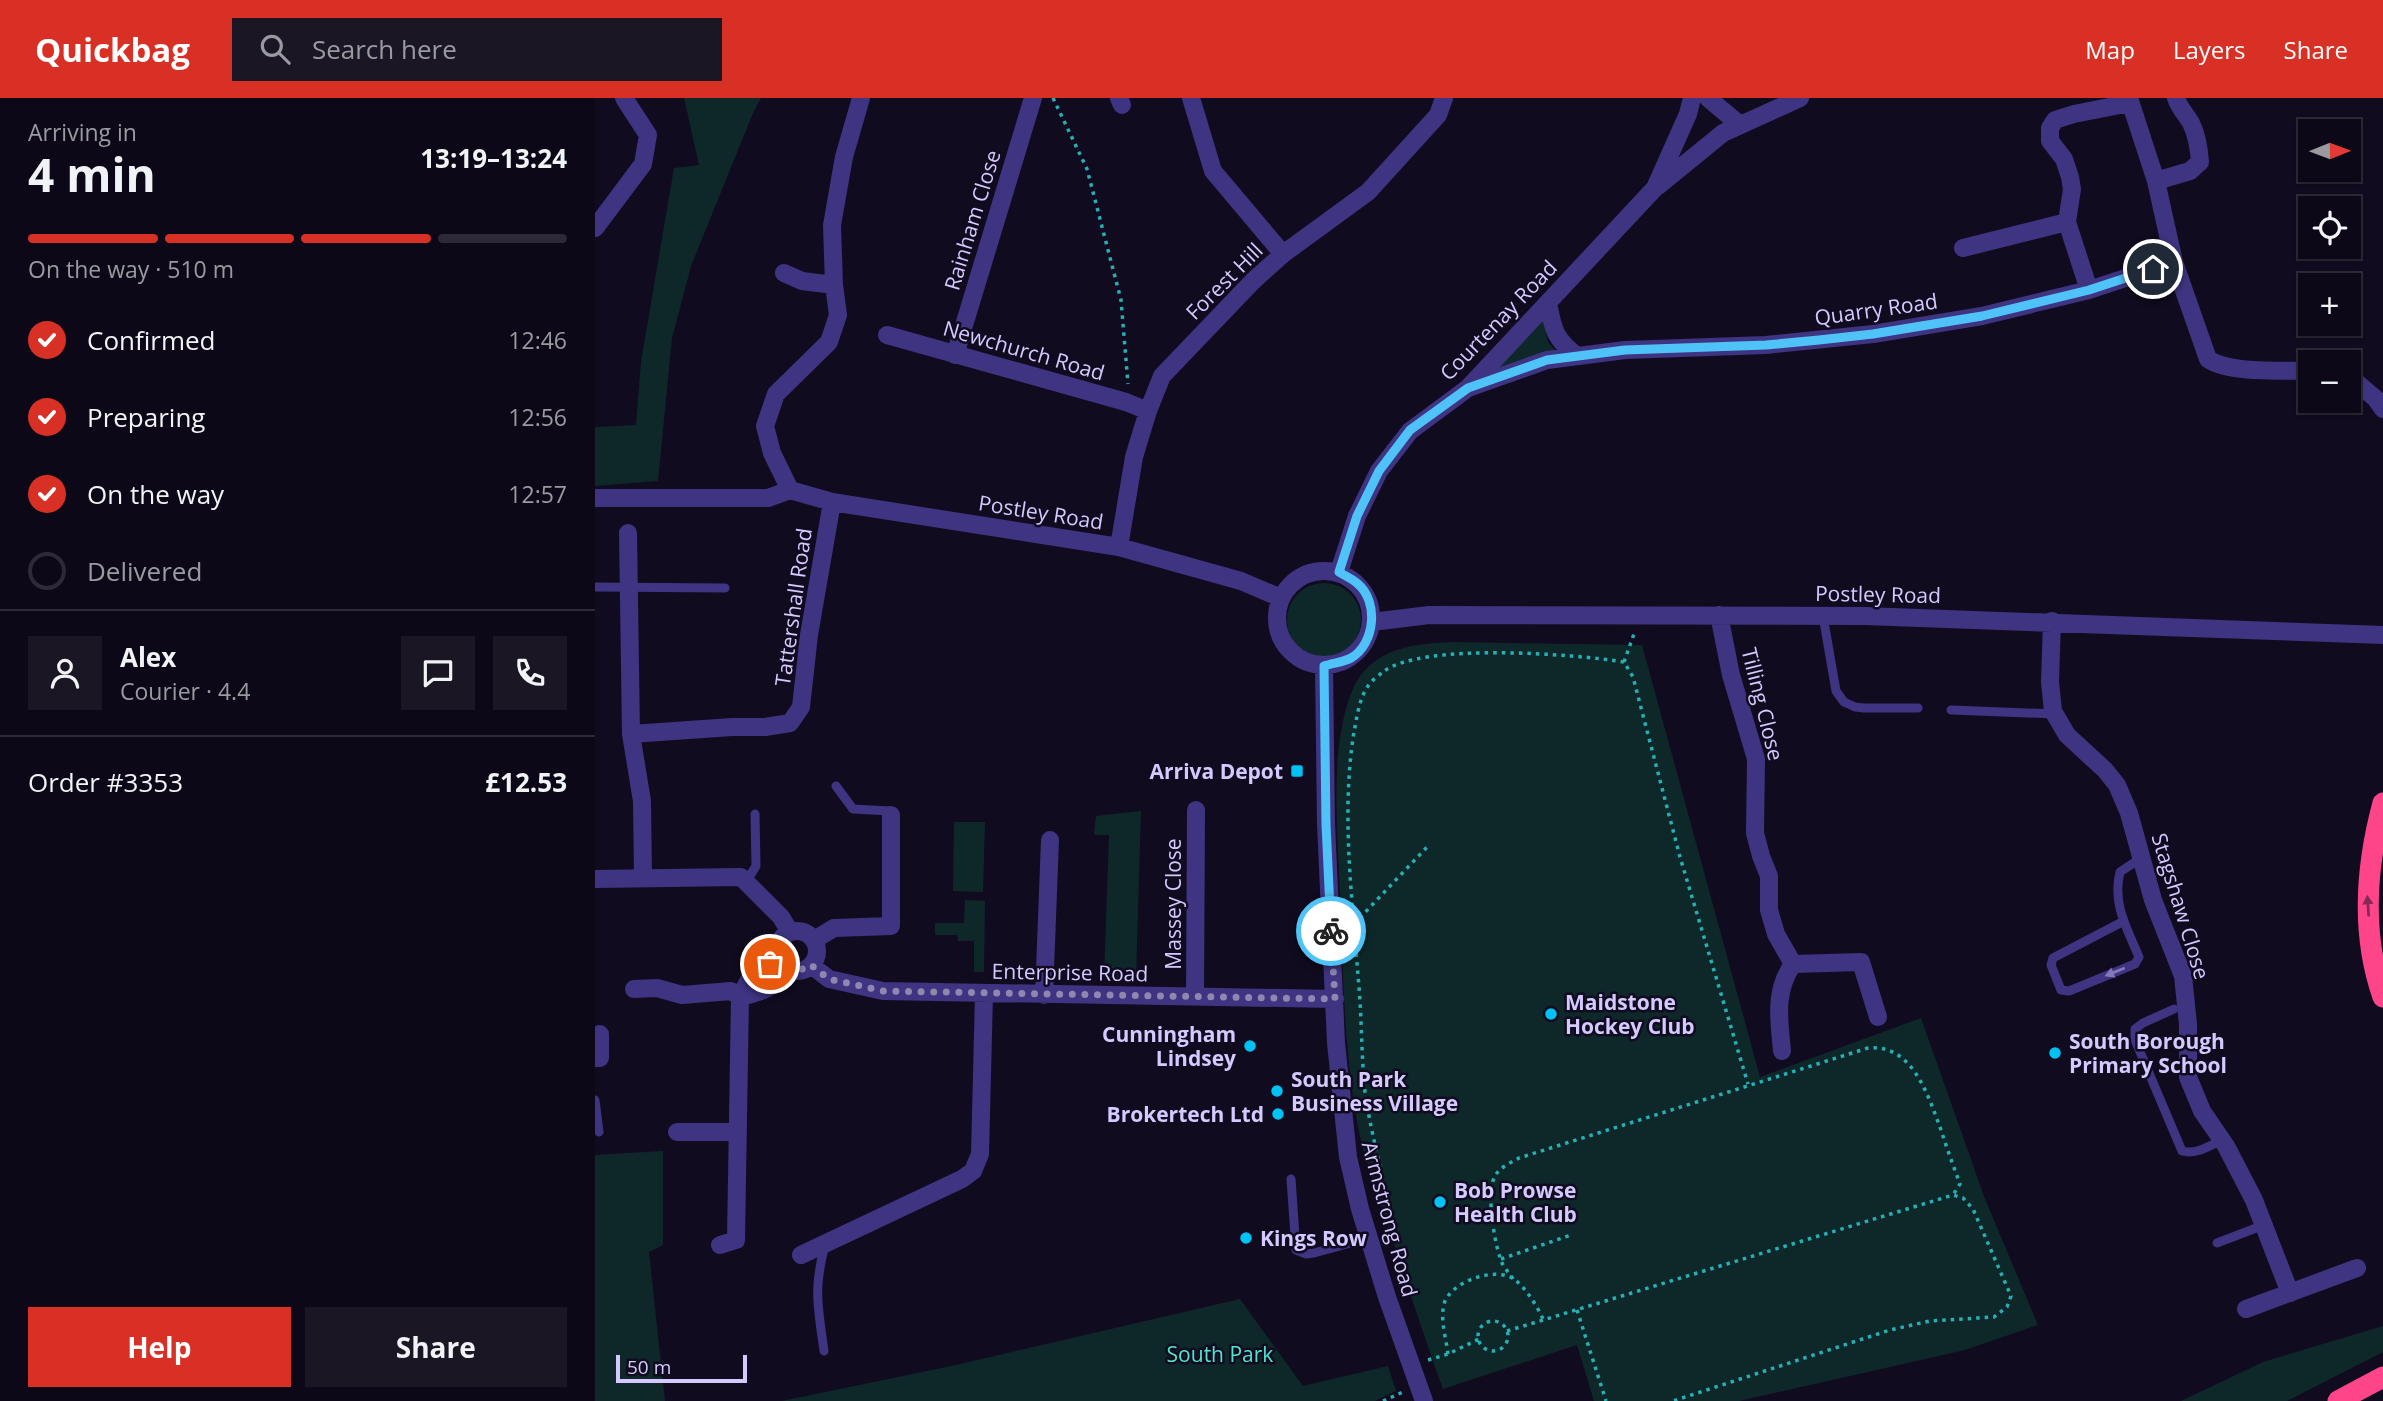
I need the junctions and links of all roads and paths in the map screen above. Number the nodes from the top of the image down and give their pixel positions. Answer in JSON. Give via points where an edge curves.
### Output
{"nodes":[{"id":1,"x":624,"y":98,"type":"edge"},
{"id":2,"x":861,"y":98,"type":"edge"},
{"id":3,"x":1033,"y":98,"type":"edge"},
{"id":4,"x":1053,"y":98,"type":"edge"},
{"id":5,"x":1191,"y":98,"type":"edge"},
{"id":6,"x":1444,"y":98,"type":"edge"},
{"id":7,"x":1692,"y":98,"type":"edge"},
{"id":8,"x":1708,"y":98,"type":"edge"},
{"id":9,"x":1800,"y":98,"type":"edge"},
{"id":10,"x":2176,"y":98,"type":"edge"},
{"id":11,"x":2129,"y":101,"type":"edge"},
{"id":12,"x":1740,"y":125,"type":"junction"},
{"id":13,"x":2156,"y":181,"type":"junction"},
{"id":14,"x":1655,"y":188,"type":"junction"},
{"id":15,"x":2067,"y":222,"type":"junction"},
{"id":16,"x":595,"y":229,"type":"edge"},
{"id":17,"x":1963,"y":248,"type":"dead end"},
{"id":18,"x":1283,"y":254,"type":"junction"},
{"id":19,"x":2174,"y":262,"type":"junction"},
{"id":20,"x":783,"y":273,"type":"dead end"},
{"id":21,"x":834,"y":285,"type":"junction"},
{"id":22,"x":2089,"y":290,"type":"junction"},
{"id":23,"x":1548,"y":303,"type":"junction"},
{"id":24,"x":887,"y":335,"type":"dead end"},
{"id":25,"x":955,"y":355,"type":"junction"},
{"id":26,"x":1577,"y":356,"type":"junction"},
{"id":27,"x":2298,"y":370,"type":"edge"},
{"id":28,"x":2361,"y":387,"type":"edge"},
{"id":29,"x":1468,"y":388,"type":"junction"},
{"id":30,"x":1126,"y":402,"type":"junction"},
{"id":31,"x":2383,"y":409,"type":"edge"},
{"id":32,"x":1148,"y":411,"type":"junction"},
{"id":33,"x":790,"y":489,"type":"junction"},
{"id":34,"x":595,"y":498,"type":"edge"},
{"id":35,"x":832,"y":502,"type":"junction"},
{"id":36,"x":628,"y":533,"type":"dead end"},
{"id":37,"x":1119,"y":547,"type":"junction"},
{"id":38,"x":1339,"y":572,"type":"junction"},
{"id":39,"x":629,"y":586,"type":"junction"},
{"id":40,"x":595,"y":587,"type":"edge"},
{"id":41,"x":725,"y":588,"type":"dead end"},
{"id":42,"x":1281,"y":598,"type":"junction"},
{"id":43,"x":1641,"y":615,"type":"junction"},
{"id":44,"x":1719,"y":615,"type":"junction"},
{"id":45,"x":1822,"y":616,"type":"junction"},
{"id":46,"x":2052,"y":621,"type":"junction"},
{"id":47,"x":1372,"y":622,"type":"junction"},
{"id":48,"x":2383,"y":635,"type":"edge"},
{"id":49,"x":1624,"y":662,"type":"junction"},
{"id":50,"x":1324,"y":666,"type":"junction"},
{"id":51,"x":1918,"y":708,"type":"dead end"},
{"id":52,"x":1951,"y":710,"type":"dead end"},
{"id":53,"x":2055,"y":713,"type":"junction"},
{"id":54,"x":631,"y":734,"type":"junction"},
{"id":55,"x":836,"y":786,"type":"dead end"},
{"id":56,"x":2383,"y":803,"type":"edge"},
{"id":57,"x":1196,"y":810,"type":"dead end"},
{"id":58,"x":755,"y":814,"type":"dead end"},
{"id":59,"x":891,"y":815,"type":"joint"},
{"id":60,"x":1050,"y":840,"type":"dead end"},
{"id":61,"x":1429,"y":845,"type":"dead end"},
{"id":62,"x":2141,"y":858,"type":"junction"},
{"id":63,"x":643,"y":878,"type":"junction"},
{"id":64,"x":595,"y":879,"type":"edge"},
{"id":65,"x":746,"y":882,"type":"junction"},
{"id":66,"x":2124,"y":921,"type":"junction"},
{"id":67,"x":1354,"y":924,"type":"junction"},
{"id":68,"x":790,"y":932,"type":"junction"},
{"id":69,"x":814,"y":940,"type":"junction"},
{"id":70,"x":783,"y":964,"type":"junction"},
{"id":71,"x":1793,"y":964,"type":"junction"},
{"id":72,"x":811,"y":965,"type":"junction"},
{"id":73,"x":634,"y":989,"type":"dead end"},
{"id":74,"x":983,"y":994,"type":"junction"},
{"id":75,"x":1044,"y":995,"type":"junction"},
{"id":76,"x":740,"y":997,"type":"junction"},
{"id":77,"x":1195,"y":997,"type":"junction"},
{"id":78,"x":2383,"y":997,"type":"edge"},
{"id":79,"x":1335,"y":999,"type":"junction"},
{"id":80,"x":2174,"y":1009,"type":"dead end"},
{"id":81,"x":1878,"y":1017,"type":"dead end"},
{"id":82,"x":600,"y":1034,"type":"dead end"},
{"id":83,"x":1781,"y":1051,"type":"dead end"},
{"id":84,"x":595,"y":1058,"type":"edge"},
{"id":85,"x":1748,"y":1084,"type":"junction"},
{"id":86,"x":595,"y":1100,"type":"edge"},
{"id":87,"x":599,"y":1132,"type":"dead end"},
{"id":88,"x":677,"y":1132,"type":"dead end"},
{"id":89,"x":738,"y":1132,"type":"junction"},
{"id":90,"x":2222,"y":1140,"type":"junction"},
{"id":91,"x":1382,"y":1176,"type":"dead end"},
{"id":92,"x":1291,"y":1180,"type":"dead end"},
{"id":93,"x":1953,"y":1195,"type":"junction"},
{"id":94,"x":2264,"y":1225,"type":"junction"},
{"id":95,"x":1571,"y":1235,"type":"dead end"},
{"id":96,"x":1369,"y":1238,"type":"junction"},
{"id":97,"x":826,"y":1243,"type":"junction"},
{"id":98,"x":2217,"y":1243,"type":"dead end"},
{"id":99,"x":720,"y":1245,"type":"dead end"},
{"id":100,"x":801,"y":1255,"type":"dead end"},
{"id":101,"x":1501,"y":1259,"type":"junction"},
{"id":102,"x":2357,"y":1268,"type":"dead end"},
{"id":103,"x":1513,"y":1279,"type":"junction"},
{"id":104,"x":2290,"y":1293,"type":"junction"},
{"id":105,"x":2246,"y":1309,"type":"dead end"},
{"id":106,"x":1577,"y":1310,"type":"junction"},
{"id":107,"x":1542,"y":1320,"type":"junction"},
{"id":108,"x":1507,"y":1331,"type":"junction"},
{"id":109,"x":1479,"y":1339,"type":"junction"},
{"id":110,"x":824,"y":1351,"type":"dead end"},
{"id":111,"x":1448,"y":1354,"type":"junction"},
{"id":112,"x":1423,"y":1362,"type":"dead end"},
{"id":113,"x":2383,"y":1377,"type":"edge"},
{"id":114,"x":1421,"y":1393,"type":"edge"},
{"id":115,"x":1383,"y":1401,"type":"edge"},
{"id":116,"x":1606,"y":1401,"type":"edge"},
{"id":117,"x":1673,"y":1401,"type":"edge"},
{"id":118,"x":2339,"y":1401,"type":"edge"}],
"edges":[{"from":1,"to":16,"type":"street","via":[[648,135],[643,164]]},
{"from":2,"to":21,"type":"street","via":[[844,156],[832,225]]},
{"from":3,"to":25,"type":"street","name":"Rainham Close"},
{"from":4,"to":30,"type":"path","via":[[1087,169],[1121,300],[1129,378]]},
{"from":5,"to":18,"type":"street","via":[[1213,171]]},
{"from":6,"to":18,"type":"street","name":"Forest Hill","via":[[1438,115],[1369,192]]},
{"from":7,"to":14,"type":"street","name":"Courtenay Road"},
{"from":8,"to":12,"type":"street"},
{"from":9,"to":12,"type":"street"},
{"from":10,"to":13,"type":"street","via":[[2199,145],[2200,162],[2190,171]]},
{"from":11,"to":13,"type":"street"},
{"from":11,"to":15,"type":"street","via":[[2055,120],[2050,128],[2050,141],[2070,177]]},
{"from":12,"to":14,"type":"street","via":[[1723,133]]},
{"from":13,"to":19,"type":"street"},
{"from":14,"to":23,"type":"street","name":"Courtenay Road"},
{"from":15,"to":17,"type":"street"},
{"from":15,"to":22,"type":"street"},
{"from":18,"to":32,"type":"street","name":"Forest Hill","via":[[1162,376]]},
{"from":19,"to":22,"type":"street","name":"Quarry Road"},
{"from":19,"to":27,"type":"street","via":[[2208,359],[2230,367]]},
{"from":20,"to":21,"type":"street"},
{"from":21,"to":33,"type":"street","via":[[838,315],[829,342],[776,394],[765,426]]},
{"from":22,"to":26,"type":"street","name":"Quarry Road","via":[[1982,316],[1873,334]]},
{"from":23,"to":26,"type":"street","via":[[1553,329]]},
{"from":23,"to":29,"type":"street","name":"Courtenay Road"},
{"from":24,"to":25,"type":"street","name":"Newchurch Road"},
{"from":25,"to":30,"type":"street","name":"Newchurch Road"},
{"from":26,"to":29,"type":"street","name":"Quarry Road","via":[[1547,360]]},
{"from":28,"to":31,"type":"street"},
{"from":29,"to":38,"type":"street","name":"Courtenay Road","via":[[1410,430],[1379,471],[1357,516]]},
{"from":30,"to":32,"type":"street","name":"Newchurch Road"},
{"from":32,"to":37,"type":"street","name":"Forest Hill","via":[[1134,457]]},
{"from":33,"to":34,"type":"street","via":[[768,498]]},
{"from":33,"to":35,"type":"street","name":"Postley Road"},
{"from":35,"to":37,"type":"street","name":"Postley Road"},
{"from":35,"to":54,"type":"street","name":"Tattershall Road","via":[[801,708],[790,723]]},
{"from":36,"to":39,"type":"street"},
{"from":37,"to":42,"type":"street","name":"Postley Road","via":[[1241,581]]},
{"from":38,"to":42,"type":"street","via":[[1320,570],[1297,579]]},
{"from":38,"to":47,"type":"street","via":[[1359,585],[1369,601]]},
{"from":39,"to":40,"type":"lane"},
{"from":39,"to":41,"type":"lane"},
{"from":39,"to":54,"type":"street"},
{"from":42,"to":50,"type":"street","via":[[1277,622],[1283,642],[1298,658]]},
{"from":43,"to":44,"type":"street","name":"Postley Road"},
{"from":43,"to":47,"type":"street","name":"Postley Road","via":[[1429,615]]},
{"from":43,"to":49,"type":"path"},
{"from":44,"to":45,"type":"street","name":"Postley Road"},
{"from":44,"to":71,"type":"street","name":"Tilling Close","via":[[1731,676],[1756,759],[1755,833],[1769,876],[1769,910]]},
{"from":45,"to":46,"type":"street","name":"Postley Road"},
{"from":45,"to":51,"type":"lane","via":[[1836,691],[1844,702],[1864,708]]},
{"from":46,"to":48,"type":"street","name":"Postley Road"},
{"from":46,"to":53,"type":"street","name":"Stagshaw Close","via":[[2049,682]]},
{"from":47,"to":50,"type":"street","via":[[1367,640],[1352,657]]},
{"from":49,"to":67,"type":"path","via":[[1519,653],[1445,654],[1412,659],[1386,670],[1368,685],[1348,767]]},
{"from":49,"to":85,"type":"path","via":[[1633,677],[1680,857]]},
{"from":50,"to":79,"type":"street","name":"Armstrong Road"},
{"from":52,"to":53,"type":"lane"},
{"from":53,"to":62,"type":"street","name":"Stagshaw Close","via":[[2067,735],[2117,785]]},
{"from":54,"to":63,"type":"street","via":[[642,801]]},
{"from":55,"to":59,"type":"lane","via":[[853,809],[890,811]]},
{"from":78,"to":56,"type":"highway","one_way":true,"via":[[2367,888]]},
{"from":57,"to":77,"type":"street","name":"Massey Close"},
{"from":58,"to":65,"type":"lane","via":[[756,866]]},
{"from":59,"to":69,"type":"street","via":[[891,926],[834,928]]},
{"from":60,"to":75,"type":"street"},
{"from":61,"to":67,"type":"path"},
{"from":62,"to":66,"type":"lane","via":[[2120,872],[2118,905]]},
{"from":62,"to":90,"type":"street","name":"Stagshaw Close","via":[[2183,976],[2189,1077],[2202,1111]]},
{"from":63,"to":64,"type":"street"},
{"from":63,"to":65,"type":"street","via":[[741,877]]},
{"from":65,"to":68,"type":"street","via":[[781,916]]},
{"from":66,"to":66,"type":"lane","one_way":true,"via":[[2139,957],[2135,964],[2069,991],[2061,990],[2051,965],[2053,958]]},
{"from":67,"to":91,"type":"path","via":[[1366,1096]]},
{"from":68,"to":69,"type":"street","via":[[799,931]]},
{"from":68,"to":70,"type":"street","via":[[779,941],[777,950]]},
{"from":69,"to":72,"type":"street"},
{"from":70,"to":72,"type":"street","via":[[804,970]]},
{"from":70,"to":76,"type":"street","via":[[781,980],[765,991]]},
{"from":71,"to":81,"type":"street","via":[[1861,962]]},
{"from":71,"to":83,"type":"street","via":[[1780,989]]},
{"from":72,"to":74,"type":"street","name":"Enterprise Road","via":[[829,979],[883,991]]},
{"from":73,"to":76,"type":"street","via":[[657,988],[682,995],[731,991]]},
{"from":74,"to":75,"type":"street","name":"Enterprise Road"},
{"from":74,"to":97,"type":"street","via":[[980,1154],[973,1171]]},
{"from":75,"to":77,"type":"street","name":"Enterprise Road"},
{"from":76,"to":89,"type":"street"},
{"from":77,"to":79,"type":"street","name":"Enterprise Road"},
{"from":79,"to":96,"type":"street","name":"Armstrong Road","via":[[1347,1157]]},
{"from":80,"to":90,"type":"lane","via":[[2143,1023],[2135,1030],[2135,1040],[2182,1151],[2190,1153]]},
{"from":82,"to":84,"type":"street","via":[[600,1058]]},
{"from":85,"to":93,"type":"path","via":[[1868,1048],[1898,1054],[1928,1095],[1960,1184]]},
{"from":85,"to":101,"type":"path","via":[[1504,1167],[1493,1180],[1491,1192]]},
{"from":86,"to":87,"type":"lane"},
{"from":88,"to":89,"type":"street"},
{"from":89,"to":99,"type":"street","via":[[736,1240]]},
{"from":90,"to":94,"type":"street","name":"Stagshaw Close"},
{"from":92,"to":96,"type":"lane","via":[[1296,1251],[1314,1253]]},
{"from":93,"to":106,"type":"path"},
{"from":93,"to":117,"type":"path","via":[[1973,1209],[2011,1296],[2000,1314],[1890,1330]]},
{"from":94,"to":98,"type":"lane"},
{"from":94,"to":104,"type":"street","name":"Stagshaw Close"},
{"from":95,"to":101,"type":"path"},
{"from":96,"to":114,"type":"street","name":"Armstrong Road"},
{"from":97,"to":100,"type":"street"},
{"from":97,"to":110,"type":"lane","via":[[816,1285]]},
{"from":101,"to":103,"type":"path"},
{"from":102,"to":104,"type":"street"},
{"from":103,"to":107,"type":"path"},
{"from":103,"to":111,"type":"path","via":[[1490,1275],[1450,1291],[1443,1312]]},
{"from":104,"to":105,"type":"street"},
{"from":106,"to":107,"type":"path"},
{"from":106,"to":116,"type":"path"},
{"from":107,"to":108,"type":"path"},
{"from":108,"to":109,"type":"path","via":[[1496,1322],[1487,1323],[1480,1329]]},
{"from":108,"to":109,"type":"path","via":[[1507,1340],[1497,1350],[1483,1347]]},
{"from":109,"to":111,"type":"path"},
{"from":111,"to":112,"type":"path"},
{"from":113,"to":118,"type":"highway"},
{"from":114,"to":115,"type":"path"}]}
